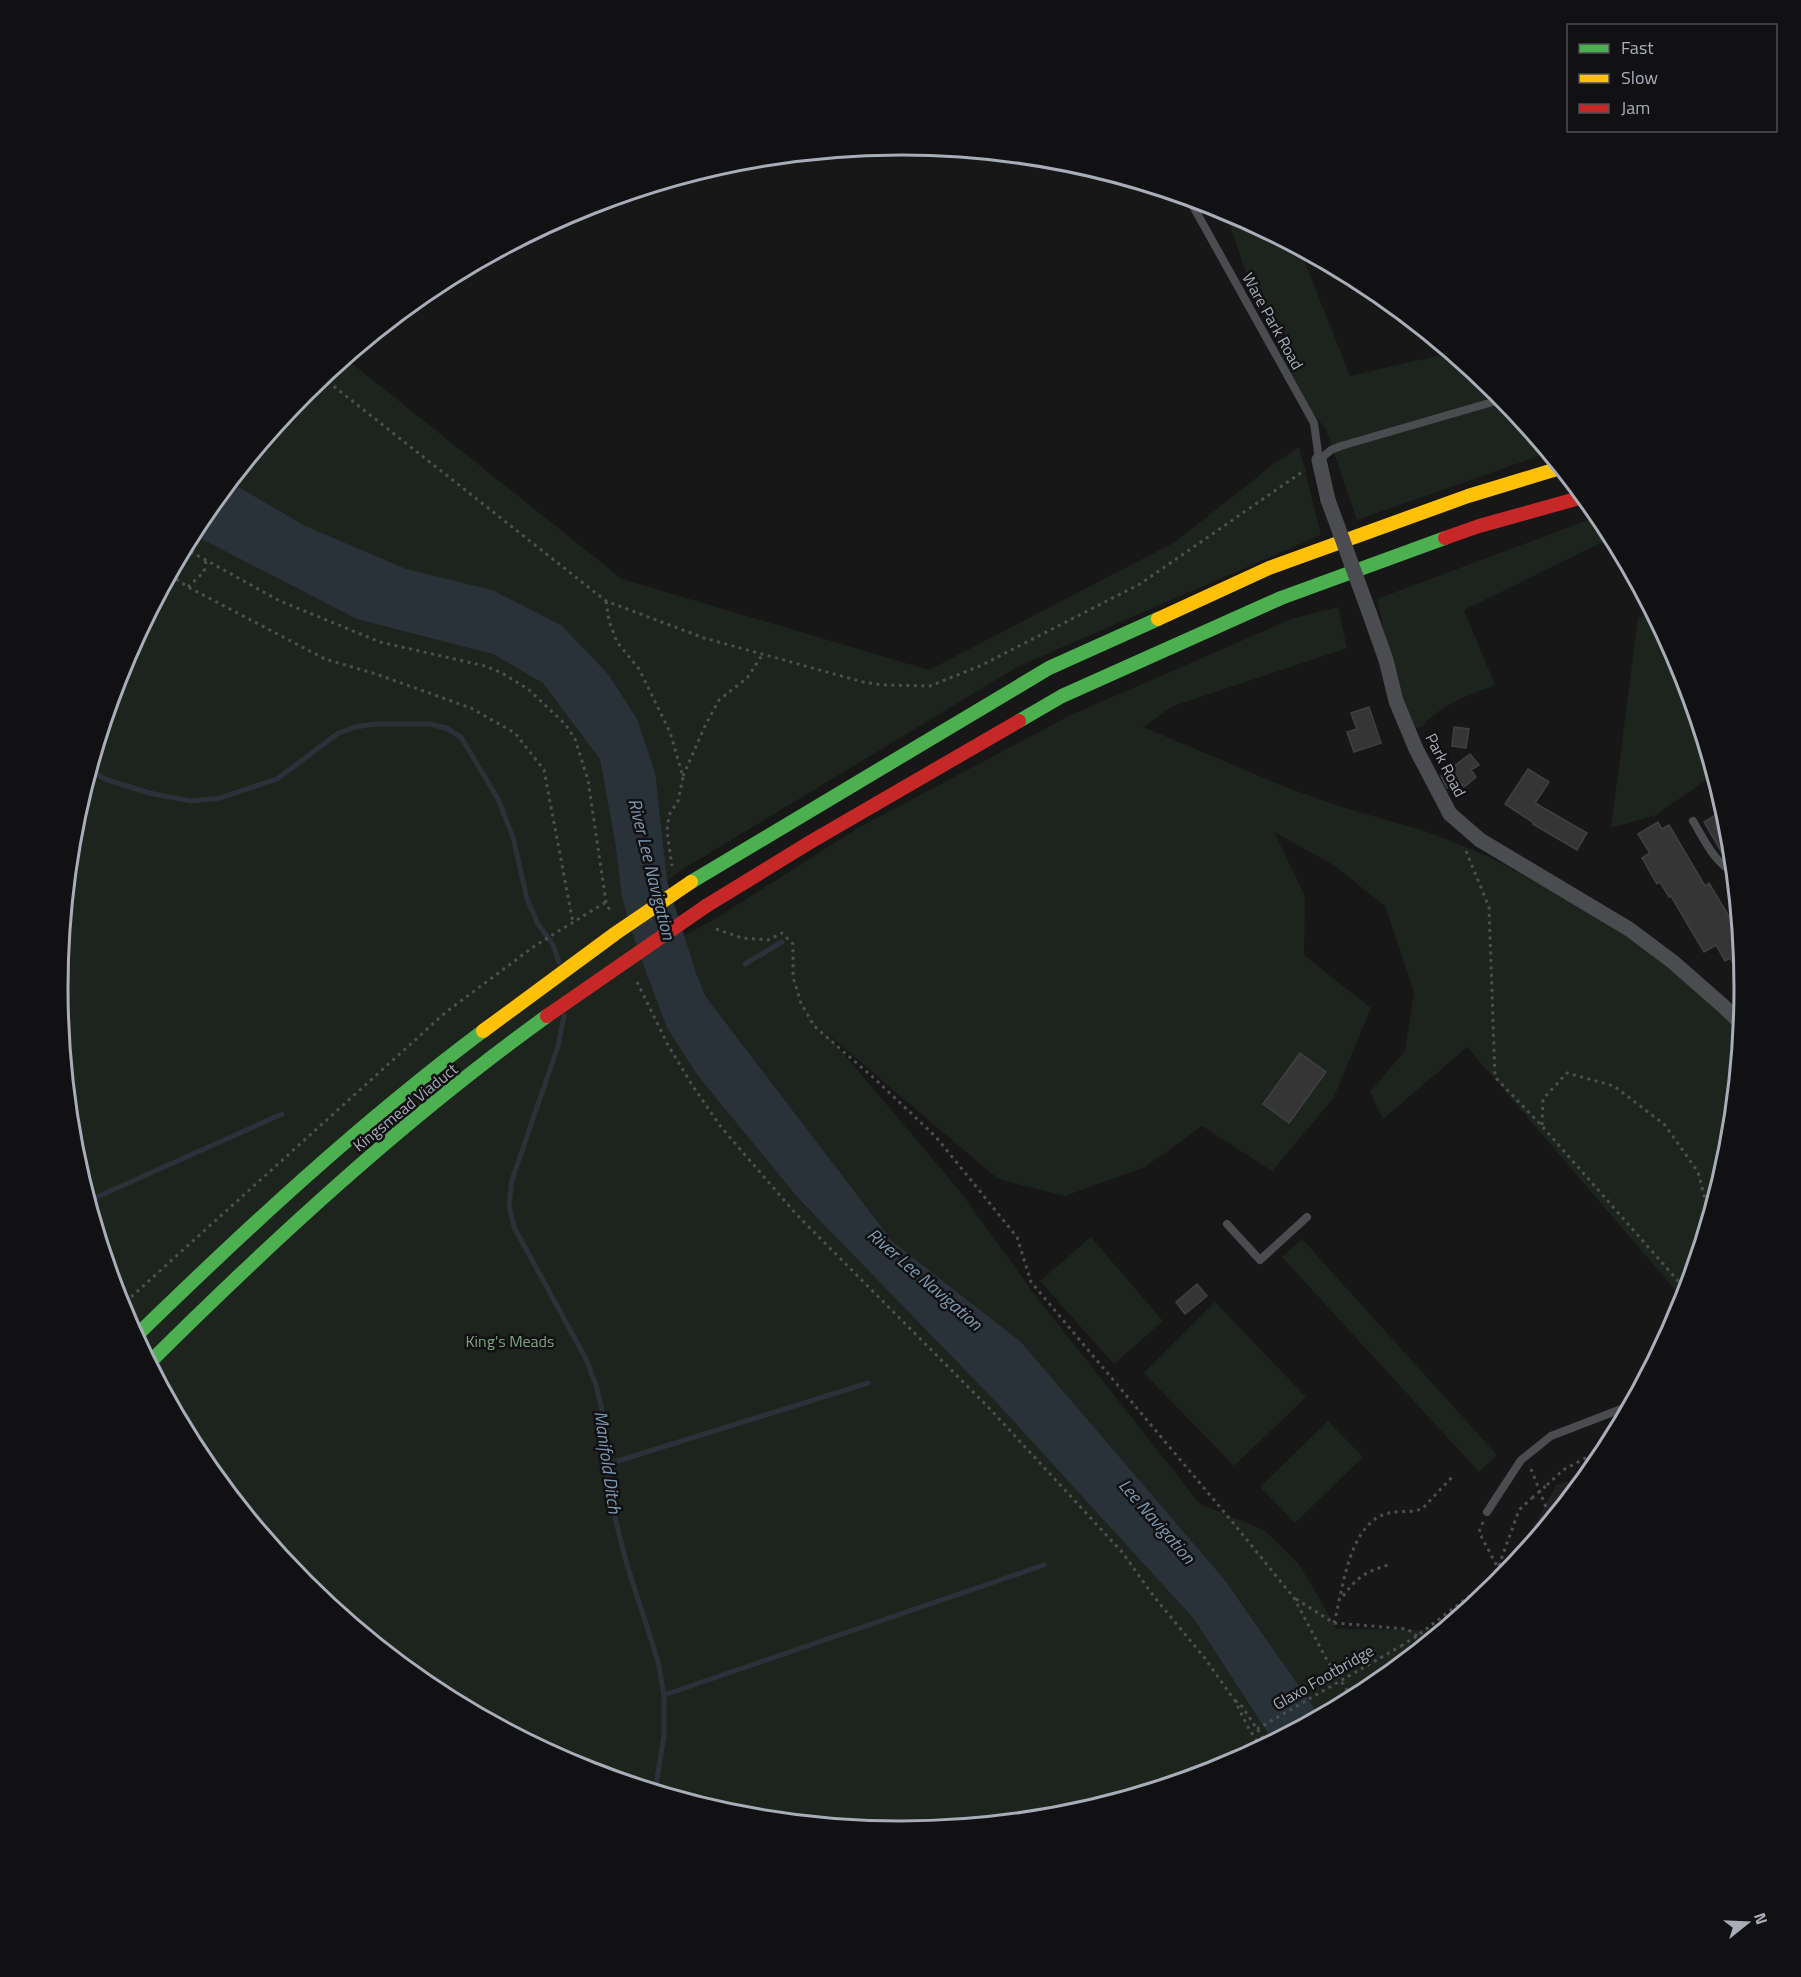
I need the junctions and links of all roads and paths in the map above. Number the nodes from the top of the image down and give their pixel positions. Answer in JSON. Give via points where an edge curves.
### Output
{"nodes":[{"id":1,"x":1196,"y":211,"type":"edge"},
{"id":2,"x":329,"y":382,"type":"edge"},
{"id":3,"x":1493,"y":402,"type":"edge"},
{"id":4,"x":1319,"y":460,"type":"junction"},
{"id":5,"x":1552,"y":470,"type":"edge"},
{"id":6,"x":1574,"y":499,"type":"edge"},
{"id":7,"x":191,"y":552,"type":"edge"},
{"id":8,"x":206,"y":561,"type":"junction"},
{"id":9,"x":175,"y":579,"type":"edge"},
{"id":10,"x":188,"y":587,"type":"junction"},
{"id":11,"x":606,"y":602,"type":"junction"},
{"id":12,"x":763,"y":654,"type":"junction"},
{"id":13,"x":683,"y":777,"type":"junction"},
{"id":14,"x":1693,"y":821,"type":"dead end"},
{"id":15,"x":1463,"y":845,"type":"dead end"},
{"id":16,"x":1724,"y":867,"type":"edge"},
{"id":17,"x":673,"y":872,"type":"dead end"},
{"id":18,"x":606,"y":902,"type":"junction"},
{"id":19,"x":610,"y":912,"type":"dead end"},
{"id":20,"x":573,"y":923,"type":"junction"},
{"id":21,"x":708,"y":926,"type":"dead end"},
{"id":22,"x":636,"y":981,"type":"dead end"},
{"id":23,"x":1733,"y":1015,"type":"edge"},
{"id":24,"x":1542,"y":1126,"type":"junction"},
{"id":25,"x":1706,"y":1202,"type":"edge"},
{"id":26,"x":1307,"y":1217,"type":"dead end"},
{"id":27,"x":1227,"y":1224,"type":"dead end"},
{"id":28,"x":1679,"y":1282,"type":"edge"},
{"id":29,"x":128,"y":1300,"type":"edge"},
{"id":30,"x":141,"y":1331,"type":"edge"},
{"id":31,"x":154,"y":1358,"type":"edge"},
{"id":32,"x":1619,"y":1410,"type":"edge"},
{"id":33,"x":1526,"y":1456,"type":"junction"},
{"id":34,"x":1590,"y":1456,"type":"edge"},
{"id":35,"x":1454,"y":1475,"type":"dead end"},
{"id":36,"x":1487,"y":1512,"type":"joint"},
{"id":37,"x":1548,"y":1512,"type":"edge"},
{"id":38,"x":1391,"y":1564,"type":"dead end"},
{"id":39,"x":1498,"y":1568,"type":"junction"},
{"id":40,"x":1489,"y":1579,"type":"edge"},
{"id":41,"x":1475,"y":1592,"type":"edge"},
{"id":42,"x":1341,"y":1597,"type":"junction"},
{"id":43,"x":1294,"y":1598,"type":"junction"},
{"id":44,"x":1334,"y":1623,"type":"junction"},
{"id":45,"x":1417,"y":1636,"type":"junction"},
{"id":46,"x":1347,"y":1691,"type":"edge"},
{"id":47,"x":1235,"y":1701,"type":"junction"},
{"id":48,"x":1257,"y":1729,"type":"junction"},
{"id":49,"x":1263,"y":1738,"type":"edge"},
{"id":50,"x":1257,"y":1741,"type":"edge"}],
"edges":[{"from":1,"to":4,"type":"lane","name":"Ware Park Road","via":[[1314,423]]},
{"from":2,"to":11,"type":"path"},
{"from":3,"to":4,"type":"lane","via":[[1341,446]]},
{"from":4,"to":12,"type":"path","via":[[1140,584],[980,666],[930,686],[863,682]]},
{"from":4,"to":23,"type":"street","name":"Park Road","bridge":true,"via":[[1328,500],[1386,660],[1396,701],[1450,814],[1480,840],[1629,928]]},
{"from":5,"to":30,"type":"highway","name":"Kingsmead Viaduct","bridge":true,"via":[[1467,496],[1269,568],[1049,668],[786,824],[691,882],[459,1047],[274,1204]]},
{"from":6,"to":31,"type":"highway","name":"Kingsmead Viaduct","bridge":true,"via":[[1479,526],[1281,598],[1062,696],[822,835],[706,906],[479,1067],[293,1223]]},
{"from":7,"to":8,"type":"path"},
{"from":8,"to":10,"type":"path","via":[[204,572]]},
{"from":8,"to":18,"type":"path","via":[[280,602],[380,642],[485,666],[528,689],[575,739],[588,780]]},
{"from":9,"to":10,"type":"path"},
{"from":10,"to":20,"type":"path","via":[[325,658],[471,708],[515,733],[544,770]]},
{"from":11,"to":12,"type":"path","via":[[704,638]]},
{"from":11,"to":13,"type":"path","via":[[617,642],[639,669],[670,732]]},
{"from":12,"to":13,"type":"path","via":[[747,678],[719,700]]},
{"from":13,"to":17,"type":"path","via":[[667,831]]},
{"from":14,"to":16,"type":"lane"},
{"from":15,"to":24,"type":"path","via":[[1489,907],[1495,1077]]},
{"from":18,"to":19,"type":"path"},
{"from":18,"to":20,"type":"path"},
{"from":20,"to":29,"type":"path","via":[[536,945],[446,1012]]},
{"from":21,"to":43,"type":"path","via":[[742,938],[768,940],[782,933],[793,945],[793,977],[814,1026],[936,1137],[1017,1237],[1031,1282]]},
{"from":22,"to":47,"type":"path","via":[[663,1036],[722,1127],[795,1214],[991,1410],[1122,1552]]},
{"from":24,"to":25,"type":"path","via":[[1543,1099],[1567,1073],[1614,1086],[1665,1125],[1698,1172]]},
{"from":24,"to":28,"type":"path"},
{"from":26,"to":27,"type":"lane","via":[[1260,1260]]},
{"from":32,"to":33,"type":"lane","via":[[1551,1437]]},
{"from":33,"to":36,"type":"lane"},
{"from":33,"to":37,"type":"path"},
{"from":34,"to":39,"type":"path","bridge":true,"via":[[1563,1470],[1519,1510]]},
{"from":35,"to":42,"type":"path","via":[[1422,1509],[1385,1514],[1372,1521],[1360,1534],[1349,1560]]},
{"from":36,"to":39,"type":"path","via":[[1479,1532]]},
{"from":38,"to":42,"type":"path","via":[[1355,1580]]},
{"from":39,"to":40,"type":"path","name":"Glaxo Footbridge"},
{"from":41,"to":45,"type":"path","name":"Glaxo Footbridge"},
{"from":42,"to":44,"type":"path"},
{"from":43,"to":44,"type":"path"},
{"from":43,"to":46,"type":"path"},
{"from":44,"to":45,"type":"path","via":[[1407,1629]]},
{"from":45,"to":48,"type":"path","name":"Glaxo Footbridge","bridge":true},
{"from":47,"to":48,"type":"path"},
{"from":47,"to":50,"type":"path"},
{"from":48,"to":49,"type":"path"}]}
